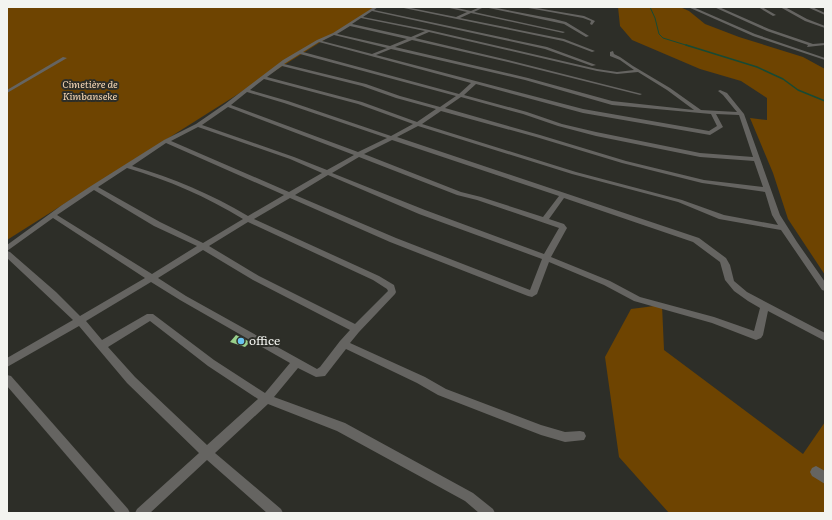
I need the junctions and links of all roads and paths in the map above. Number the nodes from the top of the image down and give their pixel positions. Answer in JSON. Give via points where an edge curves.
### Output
{"nodes":[{"id":1,"x":401,"y":7,"type":"edge"},
{"id":2,"x":447,"y":7,"type":"edge"},
{"id":3,"x":485,"y":7,"type":"edge"},
{"id":4,"x":525,"y":7,"type":"edge"},
{"id":5,"x":690,"y":7,"type":"edge"},
{"id":6,"x":716,"y":7,"type":"edge"},
{"id":7,"x":760,"y":7,"type":"edge"},
{"id":8,"x":782,"y":7,"type":"edge"},
{"id":9,"x":809,"y":7,"type":"edge"},
{"id":10,"x":374,"y":9,"type":"edge"},
{"id":11,"x":472,"y":12,"type":"junction"},
{"id":12,"x":825,"y":14,"type":"edge"},
{"id":13,"x":774,"y":15,"type":"dead end"},
{"id":14,"x":360,"y":17,"type":"junction"},
{"id":15,"x":457,"y":18,"type":"junction"},
{"id":16,"x":348,"y":24,"type":"junction"},
{"id":17,"x":592,"y":24,"type":"dead end"},
{"id":18,"x":444,"y":25,"type":"junction"},
{"id":19,"x":825,"y":27,"type":"edge"},
{"id":20,"x":428,"y":31,"type":"junction"},
{"id":21,"x":563,"y":32,"type":"dead end"},
{"id":22,"x":334,"y":34,"type":"junction"},
{"id":23,"x":587,"y":36,"type":"dead end"},
{"id":24,"x":408,"y":38,"type":"junction"},
{"id":25,"x":318,"y":41,"type":"junction"},
{"id":26,"x":825,"y":44,"type":"edge"},
{"id":27,"x":812,"y":45,"type":"junction"},
{"id":28,"x":390,"y":47,"type":"junction"},
{"id":29,"x":788,"y":47,"type":"junction"},
{"id":30,"x":593,"y":51,"type":"dead end"},
{"id":31,"x":299,"y":52,"type":"junction"},
{"id":32,"x":612,"y":52,"type":"dead end"},
{"id":33,"x":372,"y":55,"type":"junction"},
{"id":34,"x":66,"y":58,"type":"dead end"},
{"id":35,"x":825,"y":59,"type":"edge"},
{"id":36,"x":281,"y":64,"type":"junction"},
{"id":37,"x":639,"y":71,"type":"junction"},
{"id":38,"x":617,"y":73,"type":"junction"},
{"id":39,"x":264,"y":78,"type":"junction"},
{"id":40,"x":475,"y":82,"type":"junction"},
{"id":41,"x":247,"y":91,"type":"junction"},
{"id":42,"x":7,"y":92,"type":"edge"},
{"id":43,"x":720,"y":92,"type":"dead end"},
{"id":44,"x":640,"y":94,"type":"dead end"},
{"id":45,"x":461,"y":96,"type":"junction"},
{"id":46,"x":227,"y":105,"type":"junction"},
{"id":47,"x":442,"y":108,"type":"junction"},
{"id":48,"x":700,"y":112,"type":"junction"},
{"id":49,"x":713,"y":113,"type":"junction"},
{"id":50,"x":741,"y":114,"type":"junction"},
{"id":51,"x":418,"y":124,"type":"junction"},
{"id":52,"x":198,"y":125,"type":"junction"},
{"id":53,"x":392,"y":138,"type":"junction"},
{"id":54,"x":166,"y":141,"type":"junction"},
{"id":55,"x":358,"y":155,"type":"junction"},
{"id":56,"x":756,"y":159,"type":"junction"},
{"id":57,"x":126,"y":166,"type":"junction"},
{"id":58,"x":328,"y":172,"type":"junction"},
{"id":59,"x":94,"y":187,"type":"junction"},
{"id":60,"x":767,"y":190,"type":"junction"},
{"id":61,"x":290,"y":195,"type":"junction"},
{"id":62,"x":563,"y":195,"type":"junction"},
{"id":63,"x":53,"y":215,"type":"junction"},
{"id":64,"x":248,"y":219,"type":"junction"},
{"id":65,"x":545,"y":220,"type":"junction"},
{"id":66,"x":784,"y":228,"type":"junction"},
{"id":67,"x":203,"y":246,"type":"junction"},
{"id":68,"x":7,"y":249,"type":"edge"},
{"id":69,"x":7,"y":254,"type":"edge"},
{"id":70,"x":546,"y":258,"type":"junction"},
{"id":71,"x":151,"y":278,"type":"junction"},
{"id":72,"x":825,"y":288,"type":"edge"},
{"id":73,"x":765,"y":306,"type":"junction"},
{"id":74,"x":80,"y":321,"type":"junction"},
{"id":75,"x":356,"y":329,"type":"junction"},
{"id":76,"x":825,"y":337,"type":"edge"},
{"id":77,"x":343,"y":344,"type":"junction"},
{"id":78,"x":101,"y":346,"type":"junction"},
{"id":79,"x":297,"y":362,"type":"junction"},
{"id":80,"x":7,"y":363,"type":"edge"},
{"id":81,"x":7,"y":379,"type":"edge"},
{"id":82,"x":266,"y":399,"type":"junction"},
{"id":83,"x":580,"y":436,"type":"dead end"},
{"id":84,"x":208,"y":453,"type":"junction"},
{"id":85,"x":124,"y":513,"type":"edge"},
{"id":86,"x":141,"y":513,"type":"edge"},
{"id":87,"x":277,"y":513,"type":"edge"},
{"id":88,"x":489,"y":513,"type":"edge"}],
"edges":[{"from":1,"to":15,"type":"street"},
{"from":2,"to":11,"type":"street"},
{"from":3,"to":11,"type":"street"},
{"from":3,"to":23,"type":"street","via":[[565,23]]},
{"from":4,"to":17,"type":"street","via":[[584,17],[593,21]]},
{"from":5,"to":29,"type":"street","via":[[754,36]]},
{"from":6,"to":27,"type":"street","via":[[768,30]]},
{"from":7,"to":13,"type":"street"},
{"from":8,"to":19,"type":"street"},
{"from":9,"to":12,"type":"street"},
{"from":10,"to":14,"type":"street"},
{"from":10,"to":18,"type":"street"},
{"from":11,"to":15,"type":"street"},
{"from":11,"to":21,"type":"street"},
{"from":14,"to":16,"type":"street"},
{"from":14,"to":20,"type":"street"},
{"from":15,"to":18,"type":"street"},
{"from":15,"to":30,"type":"street","via":[[564,40]]},
{"from":16,"to":22,"type":"street"},
{"from":16,"to":24,"type":"street"},
{"from":18,"to":20,"type":"street"},
{"from":18,"to":38,"type":"street","via":[[546,48]]},
{"from":20,"to":24,"type":"street"},
{"from":20,"to":38,"type":"street","via":[[571,65]]},
{"from":22,"to":25,"type":"street"},
{"from":22,"to":28,"type":"street"},
{"from":24,"to":28,"type":"street"},
{"from":24,"to":44,"type":"street"},
{"from":25,"to":31,"type":"street"},
{"from":25,"to":33,"type":"street"},
{"from":26,"to":27,"type":"street"},
{"from":27,"to":29,"type":"street"},
{"from":28,"to":33,"type":"street"},
{"from":28,"to":48,"type":"street","via":[[526,79],[612,103]]},
{"from":29,"to":35,"type":"street"},
{"from":31,"to":36,"type":"street"},
{"from":31,"to":45,"type":"street"},
{"from":32,"to":37,"type":"street","via":[[612,55],[620,57]]},
{"from":33,"to":40,"type":"street"},
{"from":34,"to":42,"type":"street"},
{"from":36,"to":39,"type":"street"},
{"from":36,"to":47,"type":"street"},
{"from":37,"to":38,"type":"street"},
{"from":37,"to":48,"type":"street","via":[[683,98]]},
{"from":39,"to":41,"type":"street"},
{"from":39,"to":51,"type":"street","via":[[360,104]]},
{"from":40,"to":45,"type":"street"},
{"from":40,"to":49,"type":"street","via":[[583,112],[704,133],[720,128]]},
{"from":41,"to":46,"type":"street"},
{"from":41,"to":53,"type":"street"},
{"from":43,"to":50,"type":"street","via":[[725,94]]},
{"from":45,"to":47,"type":"street"},
{"from":45,"to":56,"type":"street","via":[[596,134],[700,155]]},
{"from":46,"to":52,"type":"street"},
{"from":46,"to":55,"type":"street"},
{"from":47,"to":51,"type":"street"},
{"from":47,"to":60,"type":"street","via":[[624,162],[704,182]]},
{"from":48,"to":49,"type":"street"},
{"from":49,"to":50,"type":"street"},
{"from":50,"to":56,"type":"street"},
{"from":51,"to":53,"type":"street"},
{"from":51,"to":66,"type":"street","via":[[580,175],[680,201],[722,217]]},
{"from":52,"to":54,"type":"street"},
{"from":52,"to":58,"type":"street"},
{"from":53,"to":55,"type":"street"},
{"from":53,"to":62,"type":"street"},
{"from":54,"to":57,"type":"street"},
{"from":54,"to":61,"type":"street"},
{"from":55,"to":58,"type":"street"},
{"from":55,"to":65,"type":"street","via":[[459,194]]},
{"from":56,"to":60,"type":"street"},
{"from":57,"to":59,"type":"street"},
{"from":57,"to":64,"type":"street","via":[[173,181],[223,204]]},
{"from":58,"to":61,"type":"street"},
{"from":58,"to":70,"type":"street","via":[[422,212]]},
{"from":59,"to":63,"type":"street"},
{"from":59,"to":67,"type":"street","via":[[158,224]]},
{"from":60,"to":66,"type":"street"},
{"from":61,"to":64,"type":"street"},
{"from":61,"to":70,"type":"street","via":[[393,240],[532,294]]},
{"from":62,"to":65,"type":"street"},
{"from":62,"to":73,"type":"street","via":[[702,244],[725,262],[730,282],[737,289]]},
{"from":63,"to":68,"type":"street"},
{"from":63,"to":71,"type":"street"},
{"from":64,"to":67,"type":"street"},
{"from":64,"to":75,"type":"street","via":[[391,287],[392,292]]},
{"from":65,"to":70,"type":"street","via":[[563,228]]},
{"from":66,"to":72,"type":"street"},
{"from":67,"to":71,"type":"street"},
{"from":67,"to":75,"type":"street","via":[[256,278]]},
{"from":69,"to":74,"type":"street"},
{"from":70,"to":73,"type":"street","via":[[637,298],[714,320],[755,336],[758,335]]},
{"from":71,"to":74,"type":"street"},
{"from":71,"to":79,"type":"street"},
{"from":73,"to":76,"type":"street"},
{"from":74,"to":78,"type":"street"},
{"from":74,"to":80,"type":"street"},
{"from":75,"to":77,"type":"street"},
{"from":77,"to":79,"type":"street","via":[[321,373],[316,373]]},
{"from":77,"to":83,"type":"street","via":[[442,392],[541,430],[565,437]]},
{"from":78,"to":82,"type":"street","via":[[150,316],[211,363]]},
{"from":78,"to":84,"type":"street","via":[[131,380]]},
{"from":79,"to":82,"type":"street"},
{"from":81,"to":85,"type":"street"},
{"from":82,"to":84,"type":"street"},
{"from":82,"to":88,"type":"street","via":[[341,427],[469,497]]},
{"from":84,"to":86,"type":"street"},
{"from":84,"to":87,"type":"street"}]}
